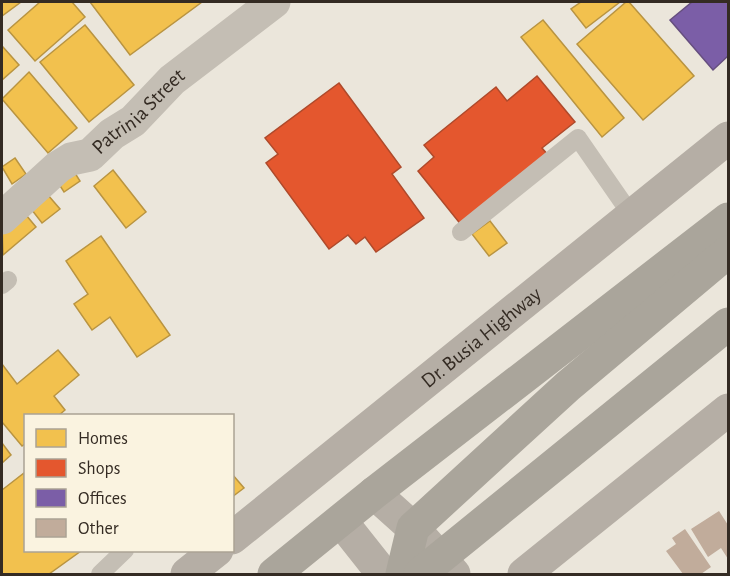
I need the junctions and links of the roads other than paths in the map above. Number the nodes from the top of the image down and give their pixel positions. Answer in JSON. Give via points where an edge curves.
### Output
{"nodes":[{"id":1,"x":274,"y":2,"type":"edge"},
{"id":2,"x":729,"y":138,"type":"edge"},
{"id":3,"x":632,"y":216,"type":"junction"},
{"id":4,"x":2,"y":218,"type":"edge"},
{"id":5,"x":729,"y":219,"type":"edge"},
{"id":6,"x":461,"y":232,"type":"dead end"},
{"id":7,"x":729,"y":252,"type":"edge"},
{"id":8,"x":729,"y":324,"type":"edge"},
{"id":9,"x":729,"y":411,"type":"edge"},
{"id":10,"x":374,"y":493,"type":"junction"},
{"id":11,"x":342,"y":521,"type":"junction"},
{"id":12,"x":413,"y":528,"type":"junction"},
{"id":13,"x":234,"y":536,"type":"edge"},
{"id":14,"x":123,"y":552,"type":"edge"},
{"id":15,"x":214,"y":552,"type":"edge"},
{"id":16,"x":438,"y":569,"type":"edge"},
{"id":17,"x":100,"y":574,"type":"edge"},
{"id":18,"x":187,"y":574,"type":"edge"},
{"id":19,"x":274,"y":574,"type":"edge"},
{"id":20,"x":383,"y":574,"type":"edge"},
{"id":21,"x":402,"y":574,"type":"edge"},
{"id":22,"x":524,"y":574,"type":"edge"}],
"edges":[{"from":1,"to":4,"type":"street","name":"Patrinia Street","via":[[172,80],[133,121],[90,155],[58,167]]},
{"from":2,"to":3,"type":"street","name":"Dr. Busia Highway"},
{"from":3,"to":6,"type":"lane","via":[[578,138]]},
{"from":3,"to":13,"type":"street","name":"Dr. Busia Highway"},
{"from":5,"to":10,"type":"highway"},
{"from":7,"to":12,"type":"highway","via":[[568,386]]},
{"from":8,"to":16,"type":"highway"},
{"from":9,"to":22,"type":"street"},
{"from":10,"to":11,"type":"highway"},
{"from":10,"to":12,"type":"street"},
{"from":11,"to":19,"type":"highway"},
{"from":11,"to":20,"type":"street"},
{"from":12,"to":16,"type":"street"},
{"from":12,"to":21,"type":"highway"},
{"from":14,"to":17,"type":"lane"},
{"from":15,"to":18,"type":"street"}]}
